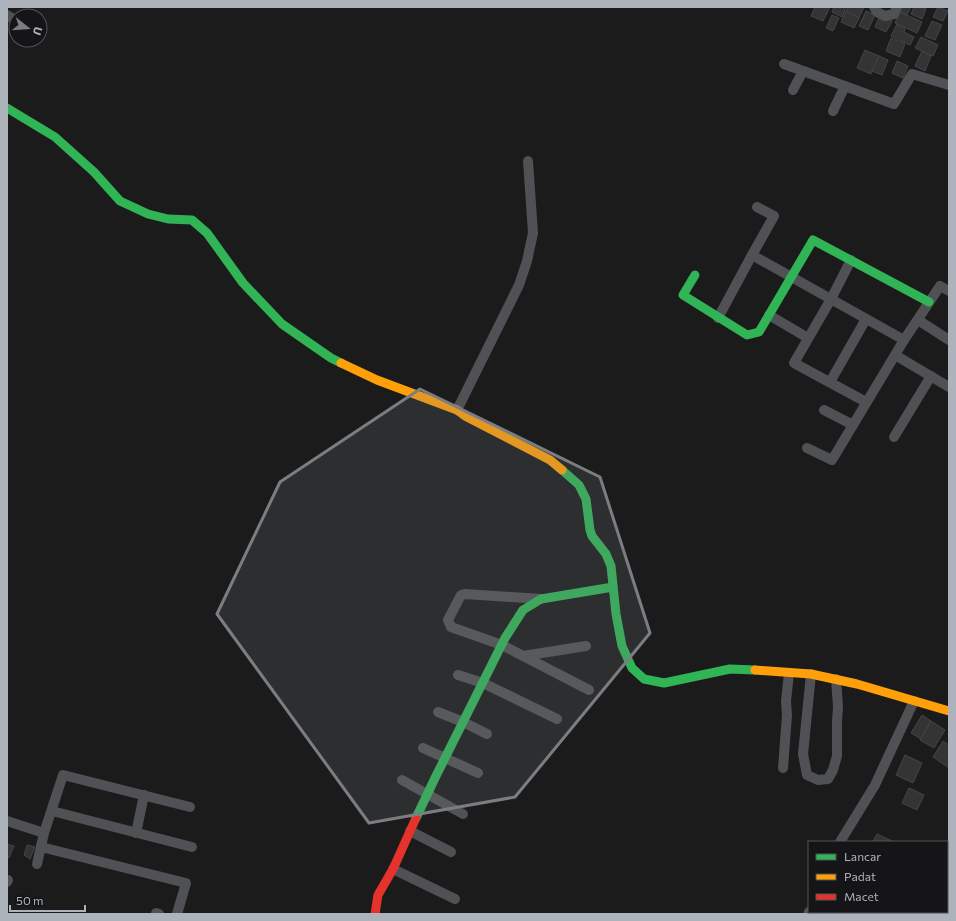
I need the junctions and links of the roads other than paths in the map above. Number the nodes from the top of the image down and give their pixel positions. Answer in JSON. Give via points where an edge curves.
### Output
{"nodes":[{"id":1,"x":874,"y":7,"type":"edge"},
{"id":2,"x":897,"y":7,"type":"edge"},
{"id":3,"x":784,"y":64,"type":"dead end"},
{"id":4,"x":803,"y":71,"type":"junction"},
{"id":5,"x":949,"y":85,"type":"edge"},
{"id":6,"x":845,"y":86,"type":"junction"},
{"id":7,"x":793,"y":90,"type":"dead end"},
{"id":8,"x":7,"y":108,"type":"edge"},
{"id":9,"x":833,"y":111,"type":"dead end"},
{"id":10,"x":528,"y":160,"type":"dead end"},
{"id":11,"x":757,"y":207,"type":"dead end"},
{"id":12,"x":752,"y":255,"type":"junction"},
{"id":13,"x":851,"y":260,"type":"junction"},
{"id":14,"x":695,"y":275,"type":"dead end"},
{"id":15,"x":792,"y":277,"type":"junction"},
{"id":16,"x":949,"y":291,"type":"edge"},
{"id":17,"x":831,"y":299,"type":"junction"},
{"id":18,"x":929,"y":302,"type":"junction"},
{"id":19,"x":769,"y":315,"type":"junction"},
{"id":20,"x":718,"y":318,"type":"junction"},
{"id":21,"x":866,"y":319,"type":"junction"},
{"id":22,"x":918,"y":320,"type":"junction"},
{"id":23,"x":808,"y":338,"type":"junction"},
{"id":24,"x":904,"y":340,"type":"junction"},
{"id":25,"x":949,"y":340,"type":"edge"},
{"id":26,"x":895,"y":355,"type":"junction"},
{"id":27,"x":931,"y":376,"type":"junction"},
{"id":28,"x":830,"y":382,"type":"junction"},
{"id":29,"x":949,"y":387,"type":"edge"},
{"id":30,"x":866,"y":402,"type":"junction"},
{"id":31,"x":456,"y":410,"type":"junction"},
{"id":32,"x":824,"y":410,"type":"dead end"},
{"id":33,"x":853,"y":425,"type":"junction"},
{"id":34,"x":894,"y":437,"type":"dead end"},
{"id":35,"x":807,"y":448,"type":"dead end"},
{"id":36,"x":612,"y":587,"type":"junction"},
{"id":37,"x":541,"y":599,"type":"junction"},
{"id":38,"x":502,"y":645,"type":"junction"},
{"id":39,"x":586,"y":646,"type":"dead end"},
{"id":40,"x":523,"y":656,"type":"junction"},
{"id":41,"x":789,"y":673,"type":"junction"},
{"id":42,"x":812,"y":674,"type":"junction"},
{"id":43,"x":458,"y":675,"type":"dead end"},
{"id":44,"x":836,"y":680,"type":"junction"},
{"id":45,"x":483,"y":683,"type":"junction"},
{"id":46,"x":589,"y":690,"type":"dead end"},
{"id":47,"x":914,"y":701,"type":"junction"},
{"id":48,"x":949,"y":711,"type":"edge"},
{"id":49,"x":438,"y":712,"type":"dead end"},
{"id":50,"x":557,"y":719,"type":"dead end"},
{"id":51,"x":463,"y":722,"type":"junction"},
{"id":52,"x":487,"y":734,"type":"dead end"},
{"id":53,"x":423,"y":748,"type":"dead end"},
{"id":54,"x":445,"y":759,"type":"junction"},
{"id":55,"x":783,"y":768,"type":"dead end"},
{"id":56,"x":478,"y":773,"type":"dead end"},
{"id":57,"x":402,"y":780,"type":"dead end"},
{"id":58,"x":427,"y":794,"type":"junction"},
{"id":59,"x":144,"y":795,"type":"junction"},
{"id":60,"x":190,"y":807,"type":"dead end"},
{"id":61,"x":52,"y":811,"type":"junction"},
{"id":62,"x":463,"y":814,"type":"dead end"},
{"id":63,"x":7,"y":821,"type":"edge"},
{"id":64,"x":410,"y":831,"type":"junction"},
{"id":65,"x":44,"y":833,"type":"junction"},
{"id":66,"x":136,"y":833,"type":"junction"},
{"id":67,"x":841,"y":841,"type":"edge"},
{"id":68,"x":41,"y":847,"type":"junction"},
{"id":69,"x":192,"y":847,"type":"dead end"},
{"id":70,"x":451,"y":852,"type":"dead end"},
{"id":71,"x":37,"y":864,"type":"dead end"},
{"id":72,"x":393,"y":869,"type":"junction"},
{"id":73,"x":455,"y":899,"type":"dead end"},
{"id":74,"x":177,"y":914,"type":"edge"},
{"id":75,"x":375,"y":914,"type":"edge"}],
"edges":[{"from":1,"to":2,"type":"street","via":[[885,16],[894,14]]},
{"from":3,"to":4,"type":"street"},
{"from":4,"to":6,"type":"street"},
{"from":4,"to":7,"type":"street"},
{"from":5,"to":6,"type":"street","via":[[912,74],[894,104]]},
{"from":6,"to":9,"type":"street"},
{"from":8,"to":31,"type":"street","via":[[55,137],[94,172],[120,201],[148,214],[168,219],[192,220],[200,226],[243,283],[282,324],[307,342],[331,358],[377,380]]},
{"from":10,"to":31,"type":"street","via":[[533,233],[527,261],[519,285]]},
{"from":11,"to":12,"type":"street","via":[[774,216]]},
{"from":12,"to":15,"type":"street"},
{"from":12,"to":20,"type":"street"},
{"from":13,"to":15,"type":"street","via":[[813,240]]},
{"from":13,"to":17,"type":"street"},
{"from":13,"to":18,"type":"street"},
{"from":14,"to":20,"type":"street","via":[[683,296]]},
{"from":15,"to":17,"type":"street"},
{"from":15,"to":19,"type":"street"},
{"from":16,"to":18,"type":"street","via":[[940,286]]},
{"from":17,"to":21,"type":"street"},
{"from":17,"to":23,"type":"street"},
{"from":18,"to":22,"type":"street"},
{"from":19,"to":20,"type":"street","via":[[759,332],[747,335]]},
{"from":19,"to":23,"type":"street"},
{"from":21,"to":24,"type":"street"},
{"from":21,"to":28,"type":"street"},
{"from":22,"to":24,"type":"street"},
{"from":22,"to":25,"type":"street"},
{"from":23,"to":28,"type":"street","via":[[794,363]]},
{"from":24,"to":26,"type":"street"},
{"from":26,"to":27,"type":"street"},
{"from":26,"to":30,"type":"street"},
{"from":27,"to":29,"type":"street"},
{"from":27,"to":34,"type":"street"},
{"from":28,"to":30,"type":"street"},
{"from":30,"to":33,"type":"street"},
{"from":31,"to":36,"type":"street","via":[[550,460],[579,485],[586,498],[592,536],[606,554],[611,566]]},
{"from":32,"to":33,"type":"street"},
{"from":33,"to":35,"type":"street","via":[[832,460]]},
{"from":36,"to":37,"type":"street"},
{"from":36,"to":41,"type":"street","via":[[622,646],[632,668],[649,681],[664,682],[730,669]]},
{"from":37,"to":38,"type":"street","via":[[523,610]]},
{"from":37,"to":38,"type":"street","via":[[461,595],[448,620],[451,627]]},
{"from":38,"to":40,"type":"street"},
{"from":38,"to":45,"type":"street"},
{"from":39,"to":40,"type":"street"},
{"from":40,"to":46,"type":"street"},
{"from":41,"to":42,"type":"street"},
{"from":41,"to":55,"type":"street"},
{"from":42,"to":44,"type":"street"},
{"from":42,"to":44,"type":"street","via":[[803,754],[807,775],[818,780],[828,779],[837,756]]},
{"from":43,"to":45,"type":"street"},
{"from":44,"to":47,"type":"street"},
{"from":45,"to":50,"type":"street"},
{"from":45,"to":51,"type":"street"},
{"from":47,"to":48,"type":"street"},
{"from":47,"to":67,"type":"street","via":[[875,785]]},
{"from":49,"to":51,"type":"street"},
{"from":51,"to":52,"type":"street"},
{"from":51,"to":54,"type":"street"},
{"from":53,"to":54,"type":"street"},
{"from":54,"to":56,"type":"street"},
{"from":54,"to":58,"type":"street"},
{"from":57,"to":58,"type":"street"},
{"from":58,"to":62,"type":"street"},
{"from":58,"to":64,"type":"street"},
{"from":59,"to":60,"type":"street"},
{"from":59,"to":61,"type":"street","via":[[63,775]]},
{"from":59,"to":66,"type":"street"},
{"from":61,"to":65,"type":"street"},
{"from":61,"to":66,"type":"street"},
{"from":63,"to":65,"type":"street"},
{"from":64,"to":70,"type":"street"},
{"from":64,"to":72,"type":"street"},
{"from":65,"to":68,"type":"street"},
{"from":66,"to":69,"type":"street"},
{"from":68,"to":71,"type":"street"},
{"from":68,"to":74,"type":"street","via":[[186,883]]},
{"from":72,"to":73,"type":"street"},
{"from":72,"to":75,"type":"street","via":[[378,895]]}]}
